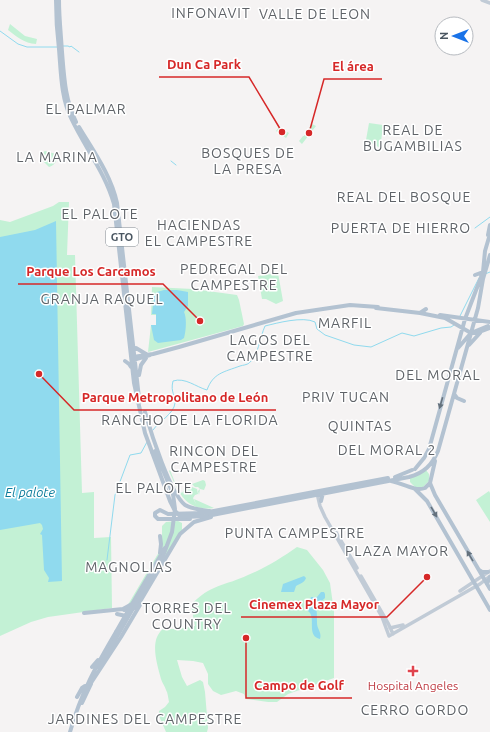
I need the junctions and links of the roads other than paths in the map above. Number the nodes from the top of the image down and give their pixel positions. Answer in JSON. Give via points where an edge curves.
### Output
{"nodes":[{"id":1,"x":56,"y":0,"type":"edge"},
{"id":2,"x":59,"y":0,"type":"edge"},
{"id":3,"x":482,"y":0,"type":"edge"},
{"id":4,"x":490,"y":3,"type":"edge"},
{"id":5,"x":60,"y":45,"type":"junction"},
{"id":6,"x":84,"y":138,"type":"junction"},
{"id":7,"x":88,"y":148,"type":"junction"},
{"id":8,"x":92,"y":161,"type":"dead end"},
{"id":9,"x":99,"y":161,"type":"junction"},
{"id":10,"x":111,"y":184,"type":"junction"},
{"id":11,"x":120,"y":204,"type":"dead end"},
{"id":12,"x":490,"y":225,"type":"edge"},
{"id":13,"x":490,"y":234,"type":"edge"},
{"id":14,"x":486,"y":246,"type":"junction"},
{"id":15,"x":490,"y":255,"type":"edge"},
{"id":16,"x":482,"y":271,"type":"junction"},
{"id":17,"x":475,"y":275,"type":"dead end"},
{"id":18,"x":482,"y":279,"type":"junction"},
{"id":19,"x":125,"y":286,"type":"junction"},
{"id":20,"x":474,"y":298,"type":"junction"},
{"id":21,"x":480,"y":301,"type":"junction"},
{"id":22,"x":132,"y":304,"type":"dead end"},
{"id":23,"x":122,"y":307,"type":"dead end"},
{"id":24,"x":420,"y":313,"type":"junction"},
{"id":25,"x":461,"y":318,"type":"junction"},
{"id":26,"x":474,"y":319,"type":"junction"},
{"id":27,"x":127,"y":320,"type":"junction"},
{"id":28,"x":490,"y":325,"type":"edge"},
{"id":29,"x":460,"y":329,"type":"junction"},
{"id":30,"x":485,"y":330,"type":"junction"},
{"id":31,"x":125,"y":331,"type":"dead end"},
{"id":32,"x":470,"y":331,"type":"junction"},
{"id":33,"x":136,"y":348,"type":"dead end"},
{"id":34,"x":466,"y":351,"type":"junction"},
{"id":35,"x":455,"y":355,"type":"junction"},
{"id":36,"x":144,"y":357,"type":"junction"},
{"id":37,"x":132,"y":358,"type":"junction"},
{"id":38,"x":125,"y":361,"type":"dead end"},
{"id":39,"x":463,"y":361,"type":"junction"},
{"id":40,"x":132,"y":368,"type":"junction"},
{"id":41,"x":139,"y":375,"type":"dead end"},
{"id":42,"x":454,"y":394,"type":"junction"},
{"id":43,"x":464,"y":401,"type":"dead end"},
{"id":44,"x":144,"y":421,"type":"junction"},
{"id":45,"x":148,"y":428,"type":"junction"},
{"id":46,"x":438,"y":451,"type":"junction"},
{"id":47,"x":152,"y":452,"type":"junction"},
{"id":48,"x":426,"y":469,"type":"junction"},
{"id":49,"x":414,"y":470,"type":"junction"},
{"id":50,"x":166,"y":472,"type":"junction"},
{"id":51,"x":409,"y":477,"type":"junction"},
{"id":52,"x":430,"y":477,"type":"junction"},
{"id":53,"x":158,"y":478,"type":"dead end"},
{"id":54,"x":386,"y":481,"type":"junction"},
{"id":55,"x":430,"y":482,"type":"junction"},
{"id":56,"x":357,"y":487,"type":"junction"},
{"id":57,"x":414,"y":488,"type":"junction"},
{"id":58,"x":354,"y":491,"type":"dead end"},
{"id":59,"x":319,"y":493,"type":"junction"},
{"id":60,"x":310,"y":496,"type":"junction"},
{"id":61,"x":319,"y":501,"type":"junction"},
{"id":62,"x":271,"y":502,"type":"junction"},
{"id":63,"x":213,"y":512,"type":"junction"},
{"id":64,"x":168,"y":514,"type":"junction"},
{"id":65,"x":208,"y":517,"type":"junction"},
{"id":66,"x":183,"y":519,"type":"junction"},
{"id":67,"x":183,"y":525,"type":"dead end"},
{"id":68,"x":160,"y":536,"type":"dead end"},
{"id":69,"x":171,"y":537,"type":"junction"},
{"id":70,"x":478,"y":569,"type":"junction"},
{"id":71,"x":490,"y":574,"type":"edge"},
{"id":72,"x":156,"y":575,"type":"junction"},
{"id":73,"x":484,"y":578,"type":"junction"},
{"id":74,"x":475,"y":584,"type":"junction"},
{"id":75,"x":487,"y":584,"type":"junction"},
{"id":76,"x":143,"y":585,"type":"junction"},
{"id":77,"x":490,"y":589,"type":"edge"},
{"id":78,"x":444,"y":602,"type":"junction"},
{"id":79,"x":134,"y":606,"type":"junction"},
{"id":80,"x":124,"y":610,"type":"dead end"},
{"id":81,"x":490,"y":610,"type":"edge"},
{"id":82,"x":84,"y":613,"type":"dead end"},
{"id":83,"x":117,"y":614,"type":"dead end"},
{"id":84,"x":126,"y":616,"type":"junction"},
{"id":85,"x":120,"y":618,"type":"dead end"},
{"id":86,"x":121,"y":624,"type":"junction"},
{"id":87,"x":128,"y":625,"type":"junction"},
{"id":88,"x":388,"y":626,"type":"junction"},
{"id":89,"x":96,"y":668,"type":"junction"},
{"id":90,"x":87,"y":684,"type":"junction"},
{"id":91,"x":77,"y":696,"type":"dead end"},
{"id":92,"x":72,"y":732,"type":"edge"}],
"edges":[{"from":1,"to":5,"type":"main road","number":"GTO"},
{"from":2,"to":5,"type":"main road","number":"GTO"},
{"from":3,"to":4,"type":"main road"},
{"from":5,"to":6,"type":"main road","number":"GTO","via":[[61,81],[67,106]]},
{"from":6,"to":7,"type":"main road","number":"GTO"},
{"from":6,"to":9,"type":"main road","number":"GTO"},
{"from":6,"to":9,"type":"main road","via":[[95,148]]},
{"from":7,"to":8,"type":"main road"},
{"from":7,"to":19,"type":"main road","number":"GTO","via":[[106,180],[114,204]]},
{"from":9,"to":10,"type":"main road","number":"GTO"},
{"from":10,"to":11,"type":"main road"},
{"from":10,"to":19,"type":"main road","number":"GTO","via":[[118,209]]},
{"from":12,"to":14,"type":"main road"},
{"from":13,"to":14,"type":"main road"},
{"from":14,"to":16,"type":"main road"},
{"from":15,"to":16,"type":"main road"},
{"from":16,"to":17,"type":"main road"},
{"from":16,"to":18,"type":"main road"},
{"from":18,"to":20,"type":"main road"},
{"from":18,"to":21,"type":"main road"},
{"from":19,"to":22,"type":"main road"},
{"from":19,"to":23,"type":"main road"},
{"from":19,"to":27,"type":"main road","number":"GTO"},
{"from":19,"to":37,"type":"main road","number":"GTO"},
{"from":20,"to":21,"type":"main road","via":[[476,302]]},
{"from":20,"to":25,"type":"main road","via":[[470,308]]},
{"from":21,"to":26,"type":"main road"},
{"from":24,"to":25,"type":"main road","via":[[426,311]]},
{"from":24,"to":29,"type":"main road","via":[[445,318]]},
{"from":24,"to":36,"type":"main road","via":[[350,304],[333,306],[284,316]]},
{"from":25,"to":26,"type":"main road"},
{"from":25,"to":29,"type":"main road"},
{"from":26,"to":28,"type":"main road"},
{"from":26,"to":32,"type":"main road"},
{"from":27,"to":31,"type":"main road"},
{"from":27,"to":37,"type":"main road","number":"GTO"},
{"from":28,"to":30,"type":"main road"},
{"from":28,"to":32,"type":"main road"},
{"from":29,"to":32,"type":"main road"},
{"from":29,"to":35,"type":"main road"},
{"from":30,"to":32,"type":"main road","via":[[476,333]]},
{"from":30,"to":34,"type":"main road","via":[[472,340]]},
{"from":32,"to":34,"type":"main road"},
{"from":32,"to":35,"type":"main road"},
{"from":33,"to":36,"type":"main road"},
{"from":34,"to":39,"type":"main road"},
{"from":35,"to":39,"type":"main road","via":[[454,372],[458,372]]},
{"from":35,"to":49,"type":"main road","one_way":true,"via":[[429,449]]},
{"from":36,"to":37,"type":"main road"},
{"from":36,"to":41,"type":"main road"},
{"from":37,"to":40,"type":"main road","number":"GTO"},
{"from":37,"to":44,"type":"main road","number":"GTO"},
{"from":38,"to":40,"type":"main road"},
{"from":39,"to":42,"type":"main road"},
{"from":40,"to":47,"type":"main road","number":"GTO","via":[[145,433]]},
{"from":42,"to":43,"type":"main road"},
{"from":42,"to":46,"type":"main road"},
{"from":44,"to":45,"type":"main road","number":"GTO"},
{"from":44,"to":45,"type":"main road","via":[[145,412]]},
{"from":45,"to":50,"type":"main road"},
{"from":45,"to":69,"type":"main road","number":"GTO","bridge":true,"via":[[172,494],[175,516]]},
{"from":46,"to":48,"type":"main road"},
{"from":46,"to":52,"type":"main road"},
{"from":47,"to":65,"type":"main road","bridge":true,"via":[[175,511],[185,517]]},
{"from":47,"to":76,"type":"main road","number":"GTO","bridge":true,"via":[[170,492],[173,517],[165,546]]},
{"from":48,"to":49,"type":"main road"},
{"from":48,"to":51,"type":"main road"},
{"from":48,"to":52,"type":"main road"},
{"from":49,"to":51,"type":"main road"},
{"from":49,"to":59,"type":"main road"},
{"from":50,"to":53,"type":"main road","via":[[167,476],[164,479]]},
{"from":50,"to":63,"type":"main road","via":[[176,494],[185,504],[197,510]]},
{"from":51,"to":54,"type":"main road"},
{"from":51,"to":57,"type":"main road","via":[[409,482]]},
{"from":52,"to":55,"type":"main road"},
{"from":54,"to":56,"type":"main road"},
{"from":54,"to":57,"type":"main road"},
{"from":55,"to":57,"type":"main road","via":[[424,489]]},
{"from":70,"to":55,"type":"main road","one_way":true},
{"from":56,"to":58,"type":"main road"},
{"from":56,"to":59,"type":"main road"},
{"from":57,"to":74,"type":"main road","one_way":true,"via":[[428,502]]},
{"from":59,"to":60,"type":"main road"},
{"from":59,"to":61,"type":"main road"},
{"from":59,"to":62,"type":"main road"},
{"from":60,"to":61,"type":"main road"},
{"from":60,"to":62,"type":"main road"},
{"from":61,"to":88,"type":"main road","via":[[325,517]]},
{"from":62,"to":63,"type":"main road"},
{"from":62,"to":65,"type":"main road"},
{"from":63,"to":64,"type":"main road"},
{"from":64,"to":66,"type":"main road","via":[[182,515]]},
{"from":64,"to":66,"type":"main road","via":[[158,510],[155,515],[158,518]]},
{"from":65,"to":66,"type":"main road"},
{"from":65,"to":72,"type":"main road","via":[[194,522],[181,533]]},
{"from":66,"to":67,"type":"main road"},
{"from":68,"to":76,"type":"main road","via":[[161,551]]},
{"from":69,"to":79,"type":"main road","bridge":true,"via":[[167,551]]},
{"from":69,"to":89,"type":"main road","number":"GTO","bridge":true,"via":[[163,556]]},
{"from":70,"to":71,"type":"main road"},
{"from":70,"to":73,"type":"main road"},
{"from":71,"to":73,"type":"main road"},
{"from":71,"to":75,"type":"main road"},
{"from":72,"to":79,"type":"main road"},
{"from":72,"to":87,"type":"main road"},
{"from":73,"to":74,"type":"main road"},
{"from":73,"to":75,"type":"main road"},
{"from":74,"to":78,"type":"main road"},
{"from":74,"to":81,"type":"main road"},
{"from":75,"to":77,"type":"main road"},
{"from":76,"to":79,"type":"main road","number":"GTO"},
{"from":78,"to":88,"type":"main road","via":[[403,625]]},
{"from":78,"to":88,"type":"main road","via":[[391,635]]},
{"from":79,"to":80,"type":"main road","via":[[132,609]]},
{"from":79,"to":82,"type":"main road"},
{"from":79,"to":86,"type":"main road","number":"GTO","bridge":true},
{"from":83,"to":84,"type":"main road"},
{"from":84,"to":85,"type":"main road"},
{"from":84,"to":87,"type":"main road","via":[[129,619]]},
{"from":86,"to":89,"type":"main road","number":"GTO","bridge":true},
{"from":86,"to":89,"type":"main road","bridge":true,"via":[[114,632]]},
{"from":87,"to":90,"type":"main road"},
{"from":89,"to":90,"type":"main road","number":"GTO"},
{"from":90,"to":91,"type":"main road"},
{"from":90,"to":92,"type":"main road","number":"GTO"}]}
